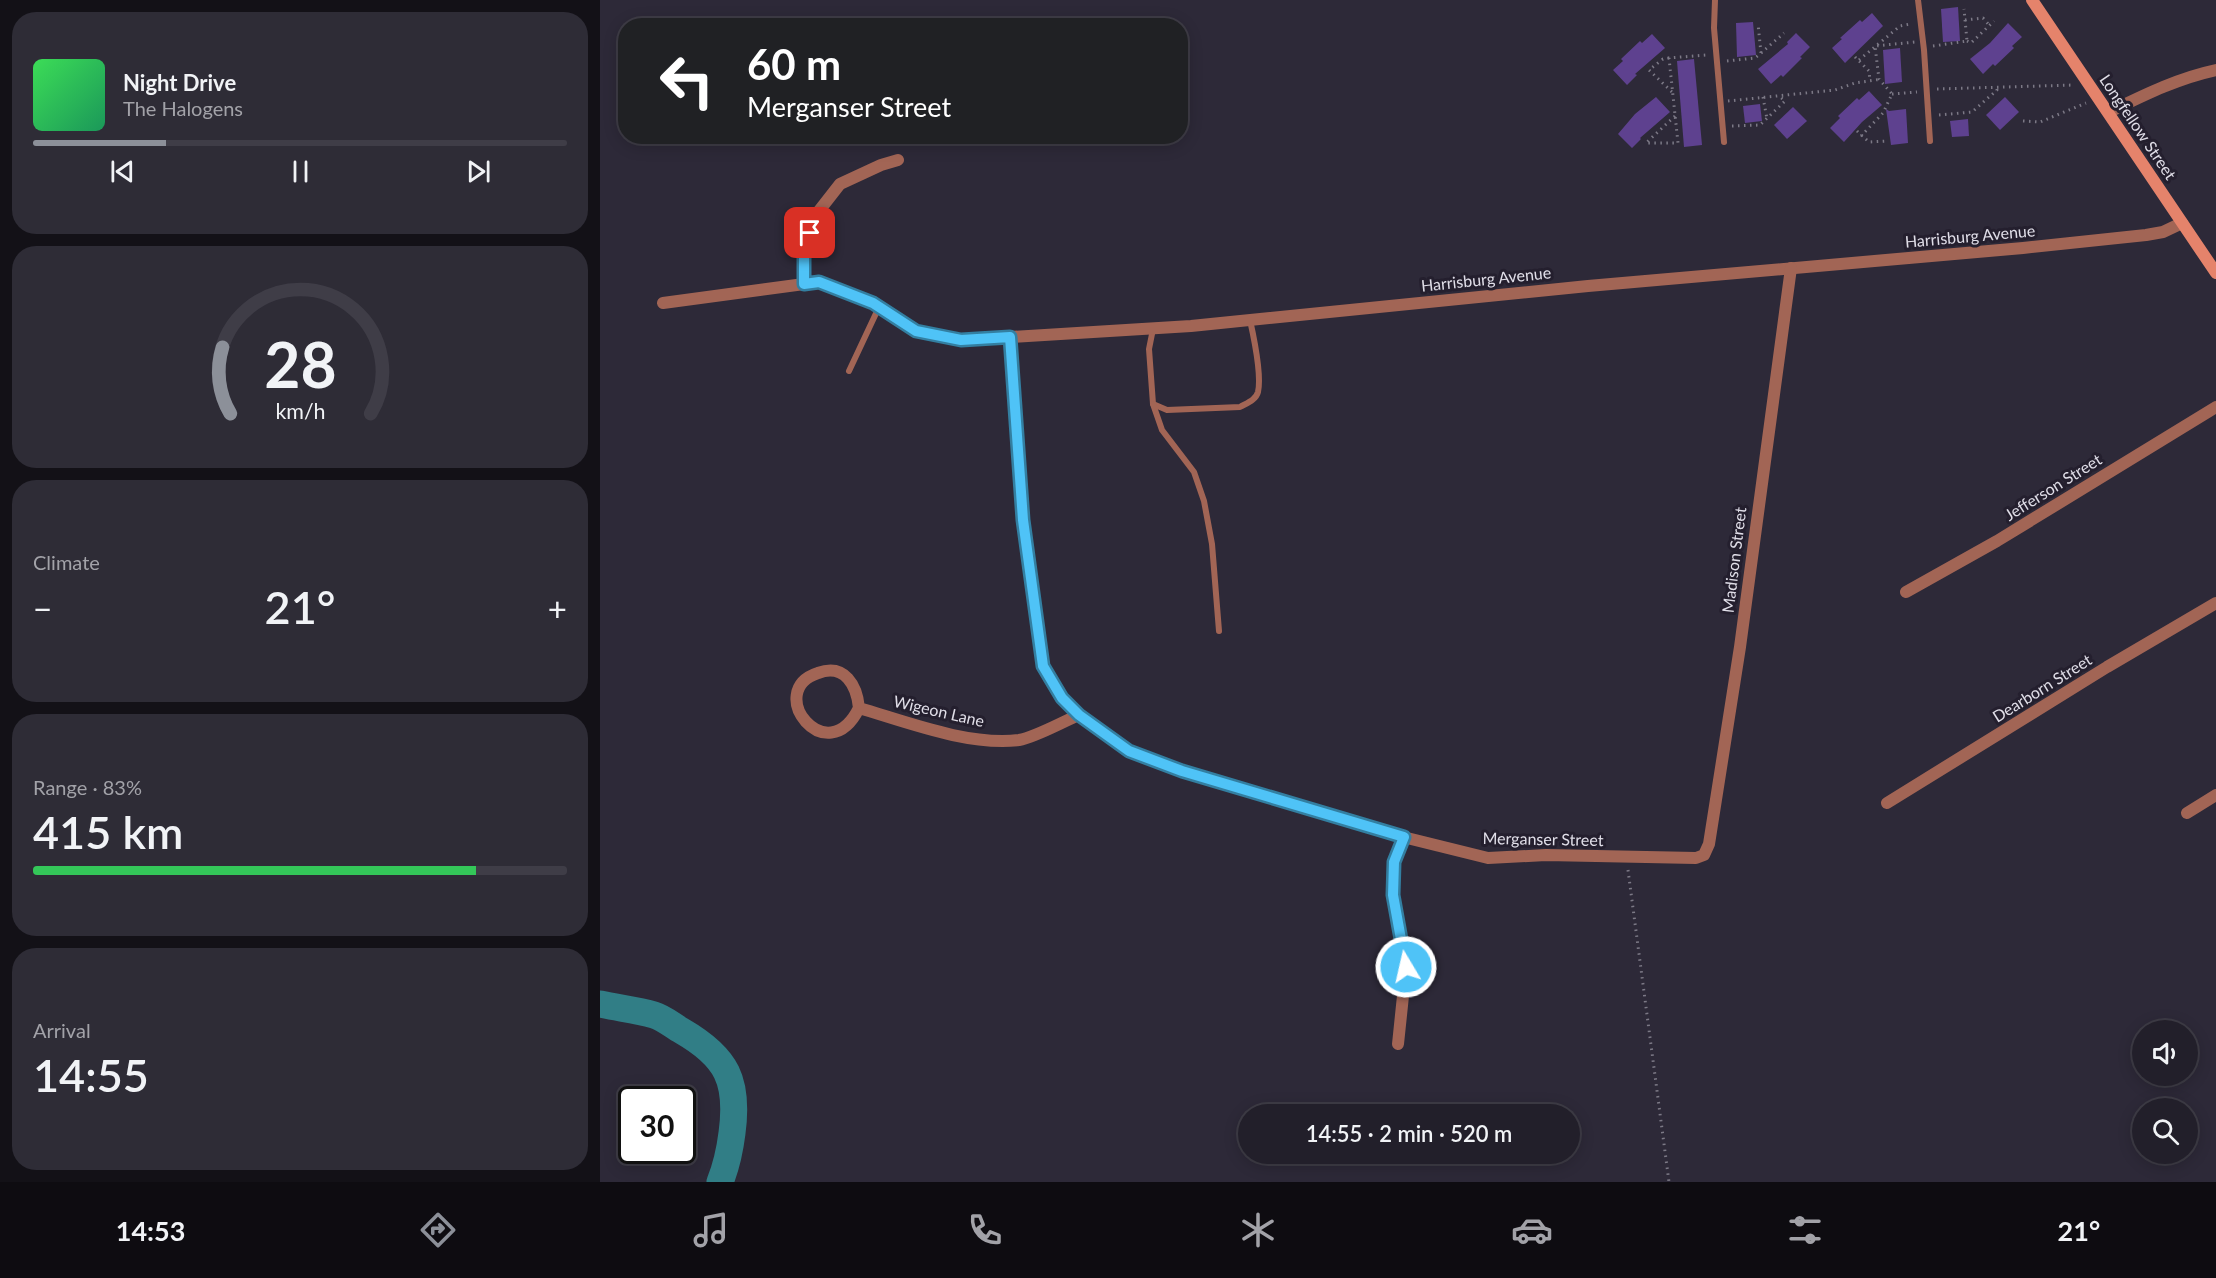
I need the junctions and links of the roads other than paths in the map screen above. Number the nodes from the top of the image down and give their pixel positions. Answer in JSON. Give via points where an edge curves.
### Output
{"nodes":[{"id":1,"x":1714,"y":0,"type":"edge"},
{"id":2,"x":1917,"y":0,"type":"edge"},
{"id":3,"x":2032,"y":0,"type":"edge"},
{"id":4,"x":2216,"y":70,"type":"edge"},
{"id":5,"x":2109,"y":112,"type":"junction"},
{"id":6,"x":1930,"y":141,"type":"dead end"},
{"id":7,"x":1724,"y":142,"type":"dead end"},
{"id":8,"x":898,"y":160,"type":"dead end"},
{"id":9,"x":2182,"y":223,"type":"junction"},
{"id":10,"x":1791,"y":268,"type":"junction"},
{"id":11,"x":2216,"y":273,"type":"edge"},
{"id":12,"x":804,"y":284,"type":"junction"},
{"id":13,"x":663,"y":303,"type":"dead end"},
{"id":14,"x":880,"y":307,"type":"junction"},
{"id":15,"x":1250,"y":320,"type":"junction"},
{"id":16,"x":1153,"y":329,"type":"junction"},
{"id":17,"x":1010,"y":337,"type":"junction"},
{"id":18,"x":849,"y":371,"type":"dead end"},
{"id":19,"x":1154,"y":404,"type":"junction"},
{"id":20,"x":2216,"y":407,"type":"edge"},
{"id":21,"x":1906,"y":592,"type":"dead end"},
{"id":22,"x":2216,"y":603,"type":"edge"},
{"id":23,"x":1219,"y":631,"type":"dead end"},
{"id":24,"x":860,"y":708,"type":"junction"},
{"id":25,"x":1079,"y":715,"type":"junction"},
{"id":26,"x":2216,"y":795,"type":"edge"},
{"id":27,"x":1887,"y":803,"type":"dead end"},
{"id":28,"x":2187,"y":813,"type":"dead end"},
{"id":29,"x":1404,"y":837,"type":"junction"},
{"id":30,"x":1704,"y":855,"type":"joint"},
{"id":31,"x":1398,"y":1044,"type":"dead end"}],
"edges":[{"from":1,"to":7,"type":"lane"},
{"from":2,"to":6,"type":"lane"},
{"from":3,"to":5,"type":"street","name":"Longfellow Street"},
{"from":4,"to":5,"type":"street","via":[[2159,88]]},
{"from":5,"to":9,"type":"street","name":"Longfellow Street"},
{"from":8,"to":12,"type":"street","via":[[840,184],[815,216],[804,249]]},
{"from":9,"to":10,"type":"street","name":"Harrisburg Avenue","via":[[2163,232],[2123,238]]},
{"from":9,"to":11,"type":"street","name":"Longfellow Street"},
{"from":10,"to":15,"type":"street","name":"Harrisburg Avenue"},
{"from":10,"to":30,"type":"street","name":"Madison Street","via":[[1740,647]]},
{"from":12,"to":13,"type":"street","name":"Harrisburg Avenue"},
{"from":12,"to":14,"type":"street","name":"Harrisburg Avenue","via":[[819,282]]},
{"from":14,"to":17,"type":"street","name":"Harrisburg Avenue","via":[[916,331],[961,340]]},
{"from":14,"to":18,"type":"lane"},
{"from":15,"to":16,"type":"street","name":"Harrisburg Avenue"},
{"from":15,"to":19,"type":"lane","via":[[1257,356],[1258,393],[1251,402],[1167,410]]},
{"from":16,"to":17,"type":"street","name":"Harrisburg Avenue"},
{"from":16,"to":19,"type":"lane","via":[[1149,349]]},
{"from":17,"to":25,"type":"street","name":"Merganser Street","via":[[1023,520],[1043,666],[1062,698]]},
{"from":19,"to":23,"type":"lane","via":[[1162,430],[1194,472],[1204,501],[1213,552]]},
{"from":20,"to":21,"type":"street","name":"Jefferson Street"},
{"from":22,"to":27,"type":"street","name":"Dearborn Street"},
{"from":24,"to":24,"type":"street","via":[[852,681],[838,672],[821,671],[808,676],[799,686],[796,701],[800,717],[813,729],[828,733],[842,730]]},
{"from":24,"to":25,"type":"street","name":"Wigeon Lane","via":[[983,740],[1020,740]]},
{"from":25,"to":29,"type":"street","name":"Merganser Street","via":[[1129,751],[1182,771]]},
{"from":26,"to":28,"type":"street"},
{"from":29,"to":30,"type":"street","name":"Merganser Street","via":[[1488,858]]},
{"from":29,"to":31,"type":"street","via":[[1394,862],[1393,895],[1406,967]]}]}
